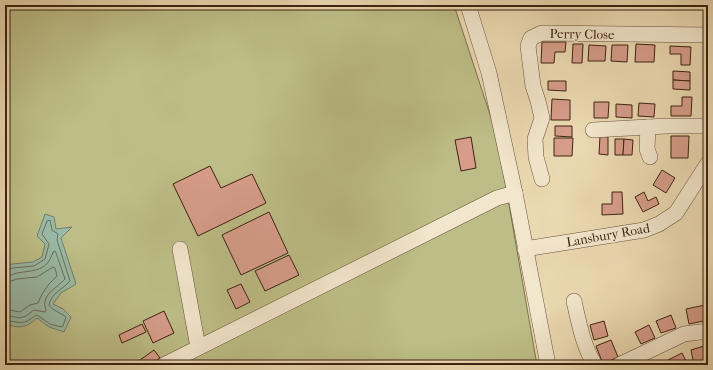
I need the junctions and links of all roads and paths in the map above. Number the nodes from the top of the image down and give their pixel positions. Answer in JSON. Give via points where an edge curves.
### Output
{"nodes":[{"id":1,"x":468,"y":5,"type":"edge"},
{"id":2,"x":708,"y":35,"type":"edge"},
{"id":3,"x":708,"y":126,"type":"edge"},
{"id":4,"x":648,"y":127,"type":"junction"},
{"id":5,"x":593,"y":130,"type":"dead end"},
{"id":6,"x":650,"y":158,"type":"dead end"},
{"id":7,"x":708,"y":163,"type":"edge"},
{"id":8,"x":542,"y":180,"type":"dead end"},
{"id":9,"x":515,"y":193,"type":"junction"},
{"id":10,"x":180,"y":249,"type":"dead end"},
{"id":11,"x":525,"y":249,"type":"junction"},
{"id":12,"x":574,"y":301,"type":"dead end"},
{"id":13,"x":708,"y":331,"type":"edge"},
{"id":14,"x":198,"y":347,"type":"junction"},
{"id":15,"x":181,"y":361,"type":"edge"},
{"id":16,"x":164,"y":365,"type":"edge"},
{"id":17,"x":548,"y":365,"type":"edge"},
{"id":18,"x":595,"y":365,"type":"edge"},
{"id":19,"x":619,"y":365,"type":"edge"}],
"edges":[{"from":1,"to":9,"type":"street","via":[[489,73]]},
{"from":2,"to":8,"type":"street","name":"Perry Close","via":[[542,33],[531,38],[528,46],[533,86],[542,118],[534,143]]},
{"from":3,"to":4,"type":"street"},
{"from":4,"to":5,"type":"street"},
{"from":4,"to":6,"type":"street","via":[[647,149]]},
{"from":7,"to":11,"type":"street","name":"Lansbury Road","via":[[676,213],[660,224],[644,230]]},
{"from":9,"to":11,"type":"street"},
{"from":9,"to":14,"type":"street","via":[[497,198]]},
{"from":10,"to":14,"type":"street"},
{"from":11,"to":17,"type":"street"},
{"from":12,"to":18,"type":"street","via":[[580,328]]},
{"from":13,"to":19,"type":"street","via":[[684,334]]},
{"from":14,"to":15,"type":"street"},
{"from":15,"to":16,"type":"street"}]}
